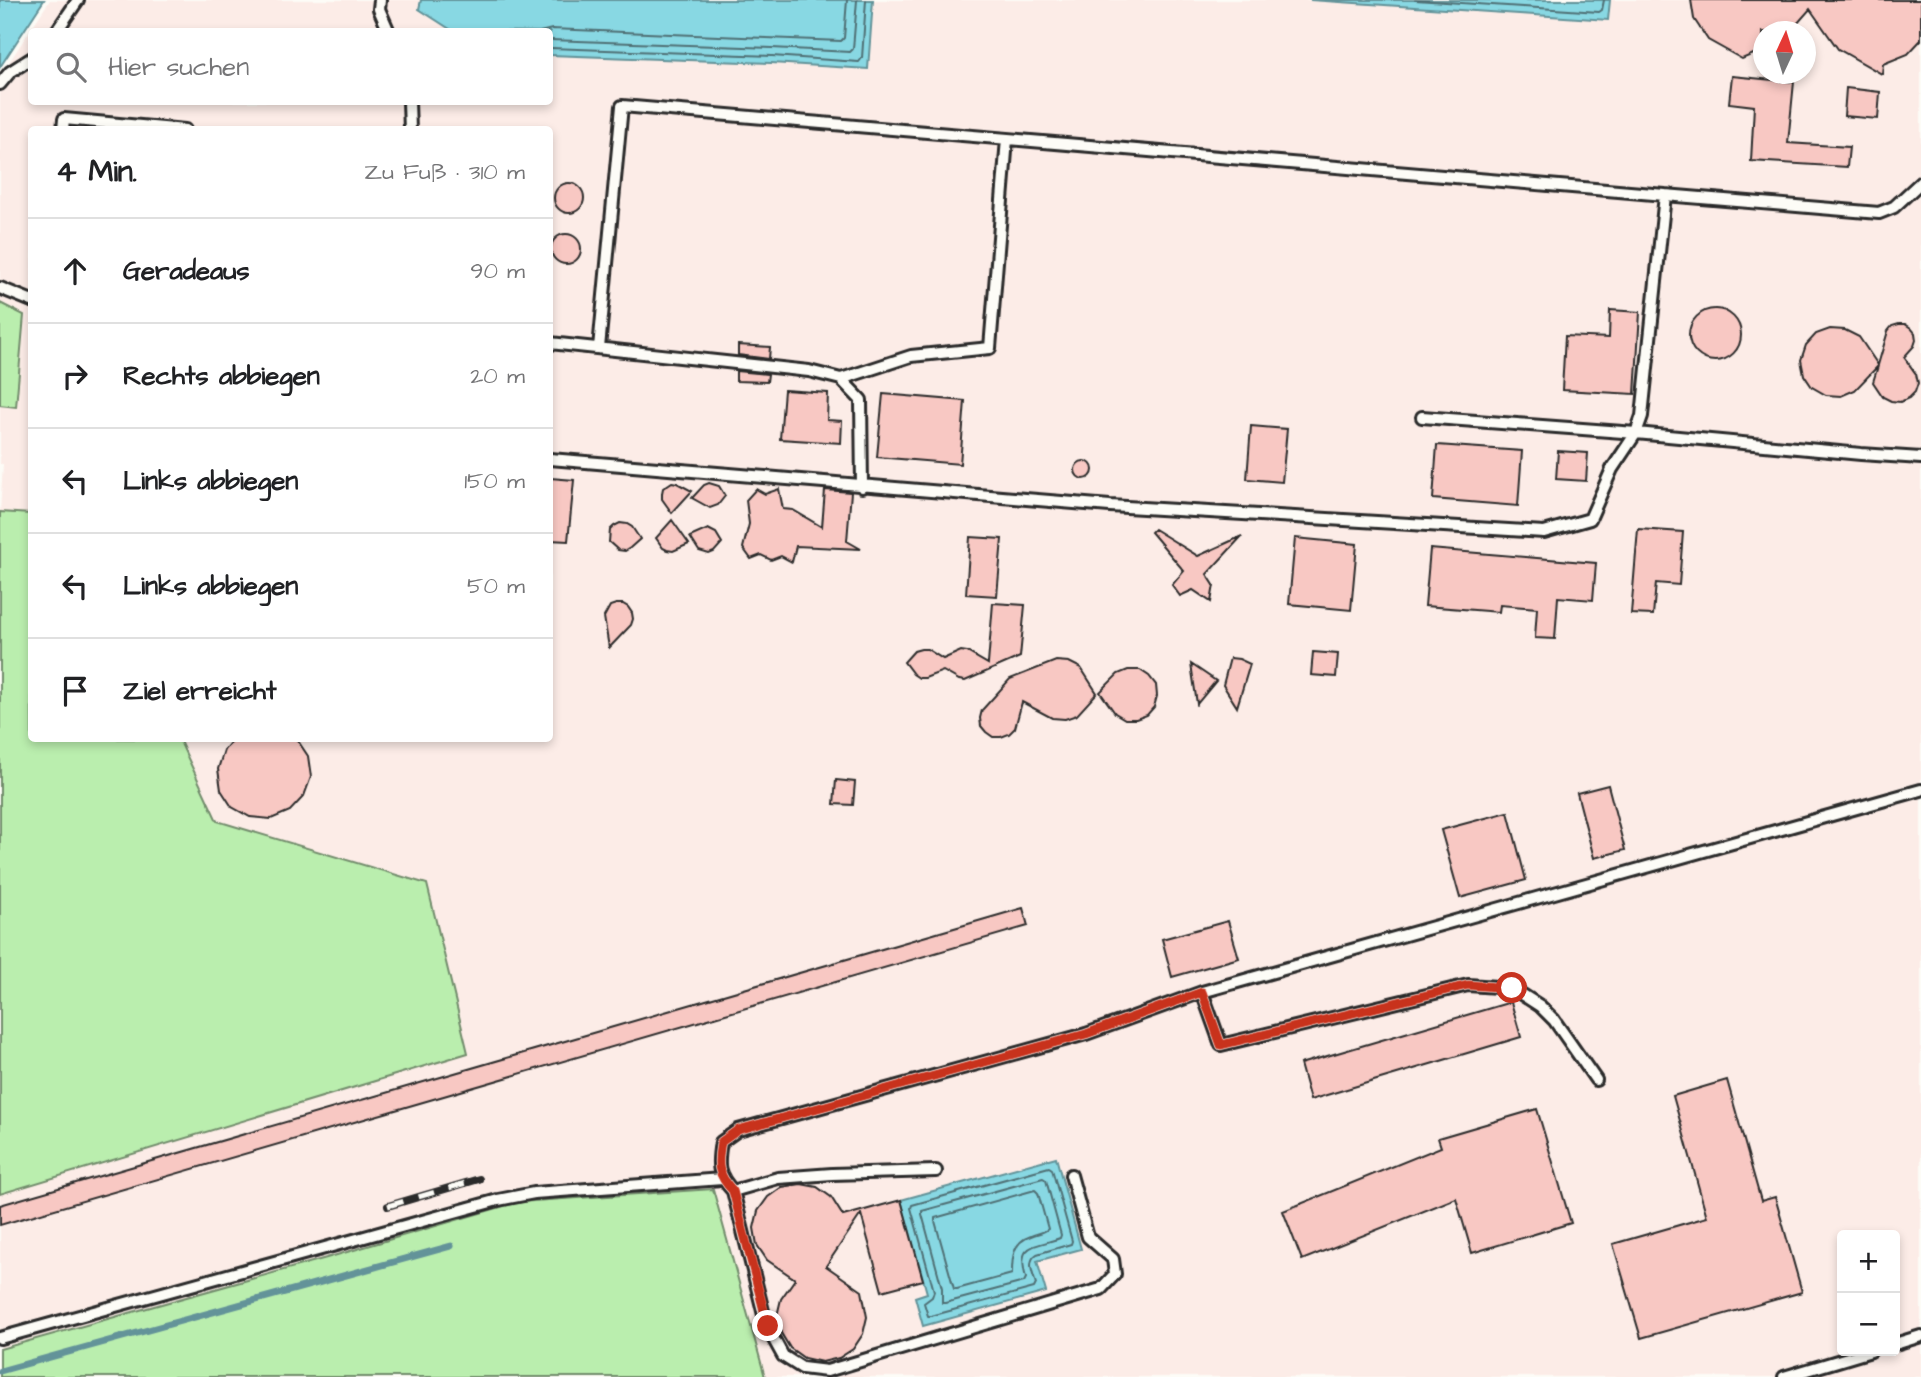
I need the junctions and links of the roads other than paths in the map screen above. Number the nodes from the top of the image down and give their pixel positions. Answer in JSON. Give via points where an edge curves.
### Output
{"nodes":[{"id":1,"x":78,"y":0,"type":"edge"},
{"id":2,"x":380,"y":0,"type":"edge"},
{"id":3,"x":59,"y":28,"type":"edge"},
{"id":4,"x":387,"y":28,"type":"edge"},
{"id":5,"x":28,"y":61,"type":"edge"},
{"id":6,"x":0,"y":85,"type":"edge"},
{"id":7,"x":409,"y":105,"type":"edge"},
{"id":8,"x":63,"y":126,"type":"edge"},
{"id":9,"x":142,"y":126,"type":"edge"},
{"id":10,"x":410,"y":126,"type":"edge"},
{"id":11,"x":1007,"y":139,"type":"junction"},
{"id":12,"x":1921,"y":182,"type":"edge"},
{"id":13,"x":1665,"y":195,"type":"junction"},
{"id":14,"x":0,"y":288,"type":"edge"},
{"id":15,"x":28,"y":299,"type":"edge"},
{"id":16,"x":553,"y":343,"type":"edge"},
{"id":17,"x":600,"y":348,"type":"junction"},
{"id":18,"x":841,"y":379,"type":"junction"},
{"id":19,"x":1422,"y":417,"type":"dead end"},
{"id":20,"x":1636,"y":433,"type":"junction"},
{"id":21,"x":1921,"y":457,"type":"edge"},
{"id":22,"x":553,"y":459,"type":"edge"},
{"id":23,"x":862,"y":487,"type":"junction"},
{"id":24,"x":1921,"y":790,"type":"edge"},
{"id":25,"x":1202,"y":992,"type":"junction"},
{"id":26,"x":1596,"y":1080,"type":"dead end"},
{"id":27,"x":936,"y":1171,"type":"dead end"},
{"id":28,"x":1072,"y":1175,"type":"dead end"},
{"id":29,"x":722,"y":1179,"type":"junction"},
{"id":30,"x":733,"y":1191,"type":"junction"},
{"id":31,"x":1921,"y":1336,"type":"edge"},
{"id":32,"x":0,"y":1338,"type":"edge"},
{"id":33,"x":1900,"y":1342,"type":"edge"},
{"id":34,"x":1854,"y":1356,"type":"edge"},
{"id":35,"x":1784,"y":1377,"type":"edge"}],
"edges":[{"from":1,"to":3,"type":"lane"},
{"from":2,"to":4,"type":"lane"},
{"from":5,"to":6,"type":"lane"},
{"from":7,"to":10,"type":"lane"},
{"from":8,"to":9,"type":"lane","via":[[64,119]]},
{"from":11,"to":13,"type":"lane"},
{"from":11,"to":17,"type":"lane","via":[[622,106]]},
{"from":11,"to":18,"type":"lane","via":[[990,348],[911,356]]},
{"from":12,"to":13,"type":"lane","via":[[1894,207],[1879,214]]},
{"from":13,"to":20,"type":"lane","via":[[1642,416]]},
{"from":14,"to":15,"type":"lane"},
{"from":16,"to":17,"type":"lane"},
{"from":17,"to":18,"type":"lane","via":[[809,371]]},
{"from":18,"to":23,"type":"lane","via":[[861,400]]},
{"from":19,"to":20,"type":"lane"},
{"from":20,"to":21,"type":"lane"},
{"from":20,"to":23,"type":"lane","via":[[1612,470],[1590,519],[1544,533]]},
{"from":22,"to":23,"type":"lane"},
{"from":24,"to":25,"type":"lane"},
{"from":25,"to":26,"type":"lane","via":[[1221,1045],[1468,985],[1512,988],[1554,1020]]},
{"from":25,"to":29,"type":"lane","via":[[1086,1034],[738,1130],[721,1142]]},
{"from":27,"to":30,"type":"lane","via":[[778,1178]]},
{"from":28,"to":30,"type":"lane","via":[[1088,1237],[1113,1259],[1115,1273],[1101,1289],[827,1371],[802,1368],[783,1356],[768,1326]]},
{"from":29,"to":30,"type":"lane"},
{"from":29,"to":32,"type":"lane","via":[[534,1192]]},
{"from":31,"to":33,"type":"lane"},
{"from":34,"to":35,"type":"lane"}]}
